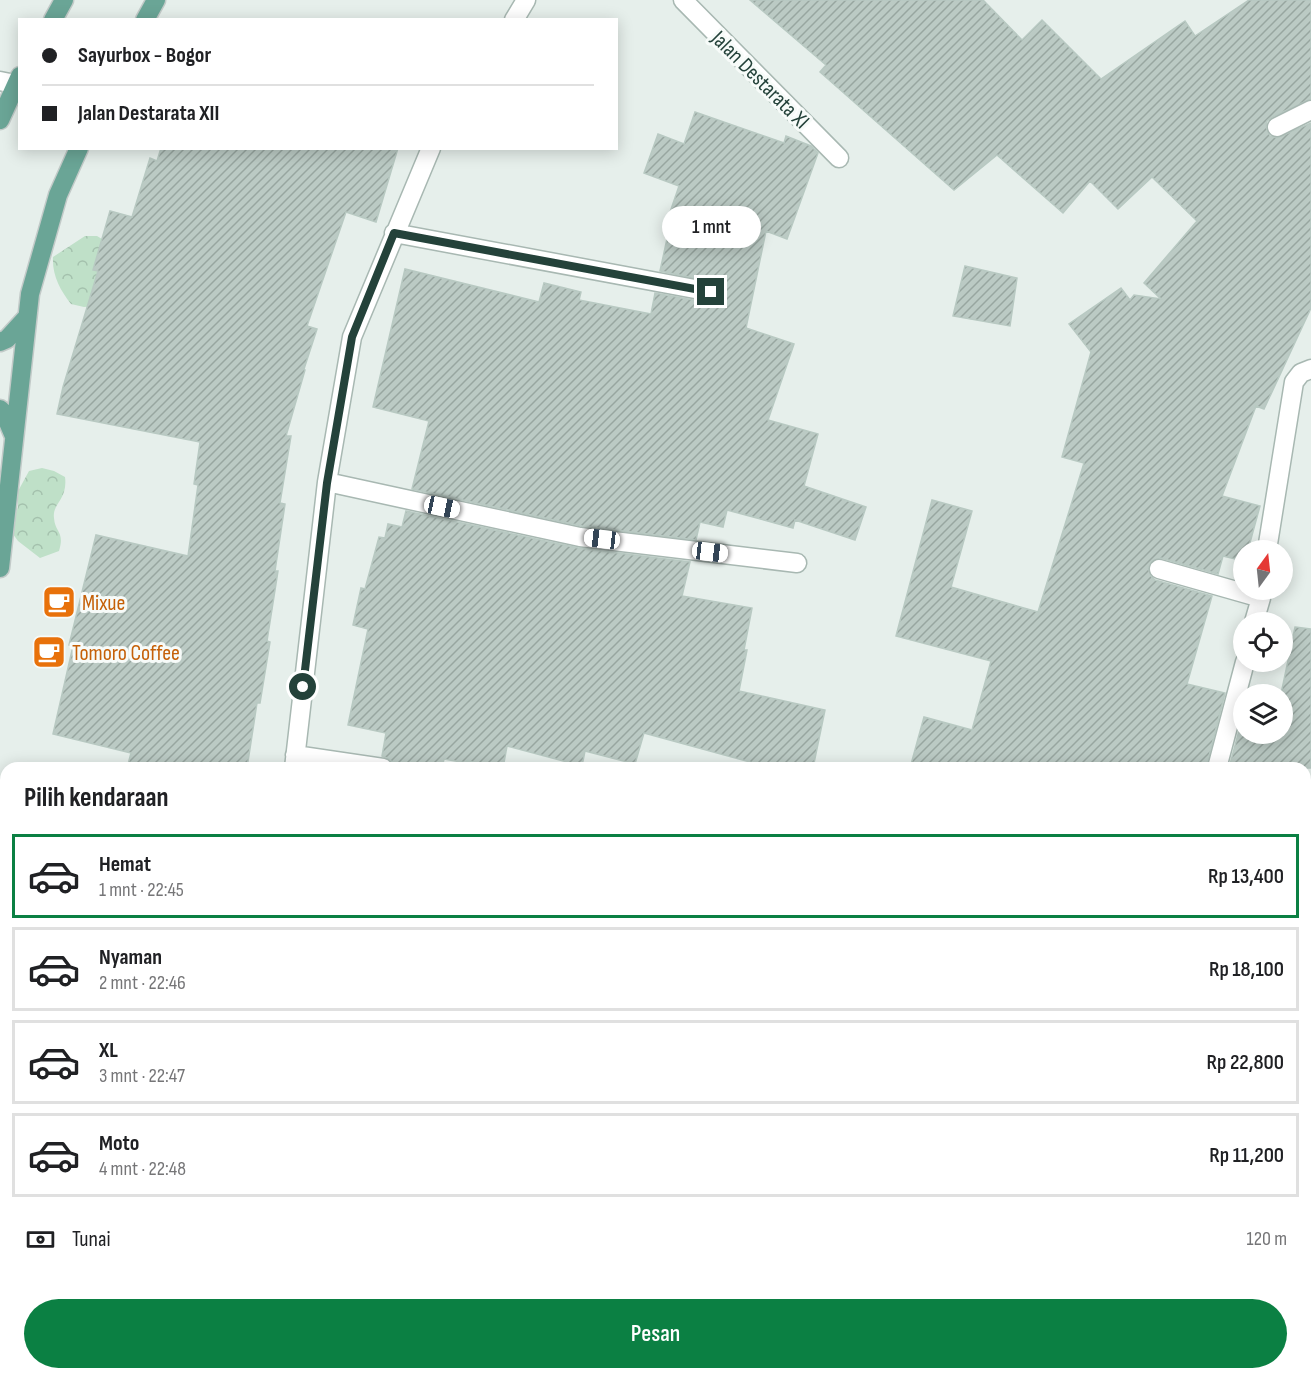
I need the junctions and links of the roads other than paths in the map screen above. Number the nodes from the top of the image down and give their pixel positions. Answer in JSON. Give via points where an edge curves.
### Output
{"nodes":[{"id":1,"x":64,"y":0,"type":"edge"},
{"id":2,"x":156,"y":0,"type":"edge"},
{"id":3,"x":526,"y":0,"type":"edge"},
{"id":4,"x":684,"y":0,"type":"edge"},
{"id":5,"x":54,"y":18,"type":"edge"},
{"id":6,"x":146,"y":18,"type":"edge"},
{"id":7,"x":515,"y":18,"type":"edge"},
{"id":8,"x":11,"y":80,"type":"edge"},
{"id":9,"x":1311,"y":110,"type":"edge"},
{"id":10,"x":0,"y":120,"type":"edge"},
{"id":11,"x":1277,"y":127,"type":"dead end"},
{"id":12,"x":78,"y":150,"type":"edge"},
{"id":13,"x":430,"y":150,"type":"edge"},
{"id":14,"x":839,"y":158,"type":"dead end"},
{"id":15,"x":394,"y":233,"type":"junction"},
{"id":16,"x":711,"y":292,"type":"dead end"},
{"id":17,"x":27,"y":317,"type":"junction"},
{"id":18,"x":0,"y":342,"type":"edge"},
{"id":19,"x":1311,"y":369,"type":"edge"},
{"id":20,"x":0,"y":409,"type":"edge"},
{"id":21,"x":14,"y":436,"type":"junction"},
{"id":22,"x":327,"y":483,"type":"junction"},
{"id":23,"x":1269,"y":540,"type":"edge"},
{"id":24,"x":797,"y":563,"type":"dead end"},
{"id":25,"x":0,"y":568,"type":"edge"},
{"id":26,"x":1159,"y":569,"type":"dead end"},
{"id":27,"x":1233,"y":587,"type":"edge"},
{"id":28,"x":1242,"y":672,"type":"edge"},
{"id":29,"x":295,"y":762,"type":"edge"},
{"id":30,"x":1219,"y":762,"type":"edge"}],
"edges":[{"from":1,"to":5,"type":"main road"},
{"from":2,"to":6,"type":"main road"},
{"from":3,"to":7,"type":"street"},
{"from":4,"to":14,"type":"street","name":"Jalan Destarata XI"},
{"from":8,"to":10,"type":"main road"},
{"from":9,"to":11,"type":"street"},
{"from":12,"to":17,"type":"main road","via":[[58,195]]},
{"from":13,"to":15,"type":"street"},
{"from":15,"to":16,"type":"street"},
{"from":15,"to":22,"type":"street","via":[[352,337]]},
{"from":17,"to":18,"type":"main road"},
{"from":17,"to":21,"type":"main road"},
{"from":19,"to":23,"type":"street","via":[[1300,373],[1294,381]]},
{"from":20,"to":21,"type":"main road"},
{"from":21,"to":25,"type":"main road"},
{"from":22,"to":24,"type":"street","via":[[580,537]]},
{"from":22,"to":29,"type":"street"},
{"from":26,"to":27,"type":"street"},
{"from":28,"to":30,"type":"street"}]}
